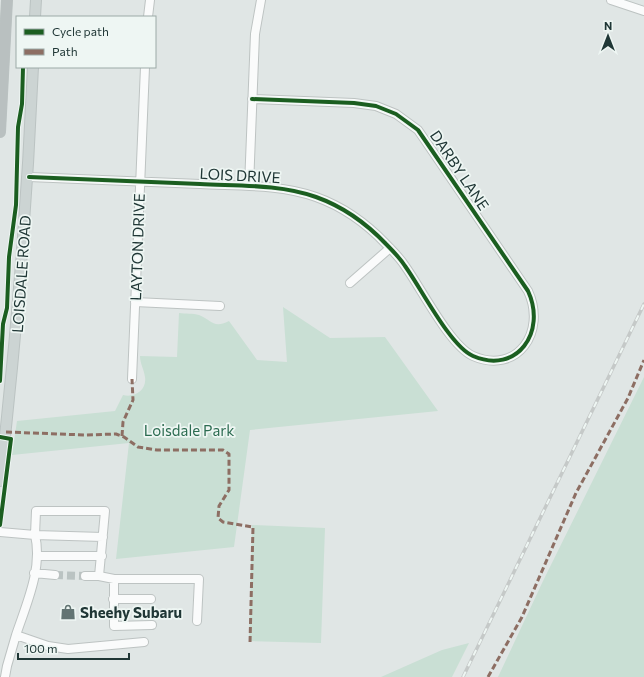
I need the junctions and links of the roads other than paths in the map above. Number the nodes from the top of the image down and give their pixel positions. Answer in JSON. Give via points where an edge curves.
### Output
{"nodes":[{"id":1,"x":6,"y":0,"type":"edge"},
{"id":2,"x":36,"y":0,"type":"edge"},
{"id":3,"x":150,"y":0,"type":"edge"},
{"id":4,"x":261,"y":0,"type":"edge"},
{"id":5,"x":611,"y":0,"type":"edge"},
{"id":6,"x":644,"y":11,"type":"edge"},
{"id":7,"x":35,"y":16,"type":"edge"},
{"id":8,"x":148,"y":16,"type":"edge"},
{"id":9,"x":33,"y":68,"type":"edge"},
{"id":10,"x":145,"y":68,"type":"edge"},
{"id":11,"x":252,"y":99,"type":"junction"},
{"id":12,"x":0,"y":132,"type":"edge"},
{"id":13,"x":28,"y":177,"type":"junction"},
{"id":14,"x":140,"y":182,"type":"junction"},
{"id":15,"x":249,"y":186,"type":"junction"},
{"id":16,"x":390,"y":248,"type":"junction"},
{"id":17,"x":350,"y":283,"type":"dead end"},
{"id":18,"x":135,"y":302,"type":"junction"},
{"id":19,"x":220,"y":306,"type":"dead end"},
{"id":20,"x":518,"y":351,"type":"joint"},
{"id":21,"x":132,"y":379,"type":"dead end"},
{"id":22,"x":0,"y":481,"type":"edge"},
{"id":23,"x":0,"y":532,"type":"edge"},
{"id":24,"x":35,"y":535,"type":"junction"},
{"id":25,"x":103,"y":537,"type":"junction"},
{"id":26,"x":37,"y":556,"type":"junction"},
{"id":27,"x":102,"y":556,"type":"junction"},
{"id":28,"x":34,"y":573,"type":"junction"},
{"id":29,"x":55,"y":575,"type":"tunnel mouth"},
{"id":30,"x":85,"y":576,"type":"tunnel mouth"},
{"id":31,"x":99,"y":576,"type":"junction"},
{"id":32,"x":114,"y":579,"type":"junction"},
{"id":33,"x":113,"y":599,"type":"junction"},
{"id":34,"x":151,"y":599,"type":"dead end"},
{"id":35,"x":197,"y":620,"type":"dead end"},
{"id":36,"x":152,"y":625,"type":"dead end"},
{"id":37,"x":16,"y":635,"type":"junction"},
{"id":38,"x":144,"y":642,"type":"dead end"},
{"id":39,"x":5,"y":677,"type":"edge"}],
"edges":[{"from":1,"to":12,"type":"highway"},
{"from":2,"to":7,"type":"main road"},
{"from":3,"to":8,"type":"street"},
{"from":4,"to":11,"type":"street","via":[[255,34]]},
{"from":5,"to":6,"type":"street"},
{"from":9,"to":13,"type":"main road","name":"LOISDALE ROAD"},
{"from":10,"to":14,"type":"street","name":"LAYTON DRIVE"},
{"from":11,"to":15,"type":"street"},
{"from":11,"to":20,"type":"street","name":"DARBY LANE","via":[[376,106],[396,114],[418,130],[533,302],[534,326],[527,342]]},
{"from":13,"to":14,"type":"street","name":"LOIS DRIVE"},
{"from":13,"to":22,"type":"main road","name":"LOISDALE ROAD","via":[[16,343]]},
{"from":14,"to":15,"type":"street","name":"LOIS DRIVE"},
{"from":14,"to":18,"type":"street","name":"LAYTON DRIVE"},
{"from":15,"to":16,"type":"street","name":"LOIS DRIVE","via":[[300,192],[329,202],[365,223]]},
{"from":16,"to":17,"type":"street"},
{"from":16,"to":20,"type":"street","name":"LOIS DRIVE","via":[[405,265],[453,339],[465,352],[481,359],[496,360]]},
{"from":18,"to":19,"type":"street"},
{"from":18,"to":21,"type":"street","name":"LAYTON DRIVE"},
{"from":23,"to":24,"type":"street"},
{"from":24,"to":25,"type":"street"},
{"from":24,"to":25,"type":"street","via":[[36,511],[105,511]]},
{"from":24,"to":26,"type":"street"},
{"from":25,"to":27,"type":"street"},
{"from":26,"to":27,"type":"street"},
{"from":26,"to":28,"type":"street"},
{"from":27,"to":31,"type":"street"},
{"from":28,"to":29,"type":"street"},
{"from":28,"to":37,"type":"street","via":[[30,596]]},
{"from":30,"to":31,"type":"street"},
{"from":31,"to":32,"type":"street"},
{"from":32,"to":33,"type":"street"},
{"from":32,"to":35,"type":"street","via":[[199,579]]},
{"from":33,"to":34,"type":"street"},
{"from":33,"to":36,"type":"street","via":[[114,626]]},
{"from":37,"to":38,"type":"street","via":[[48,646],[68,649]]},
{"from":37,"to":39,"type":"street"}]}
